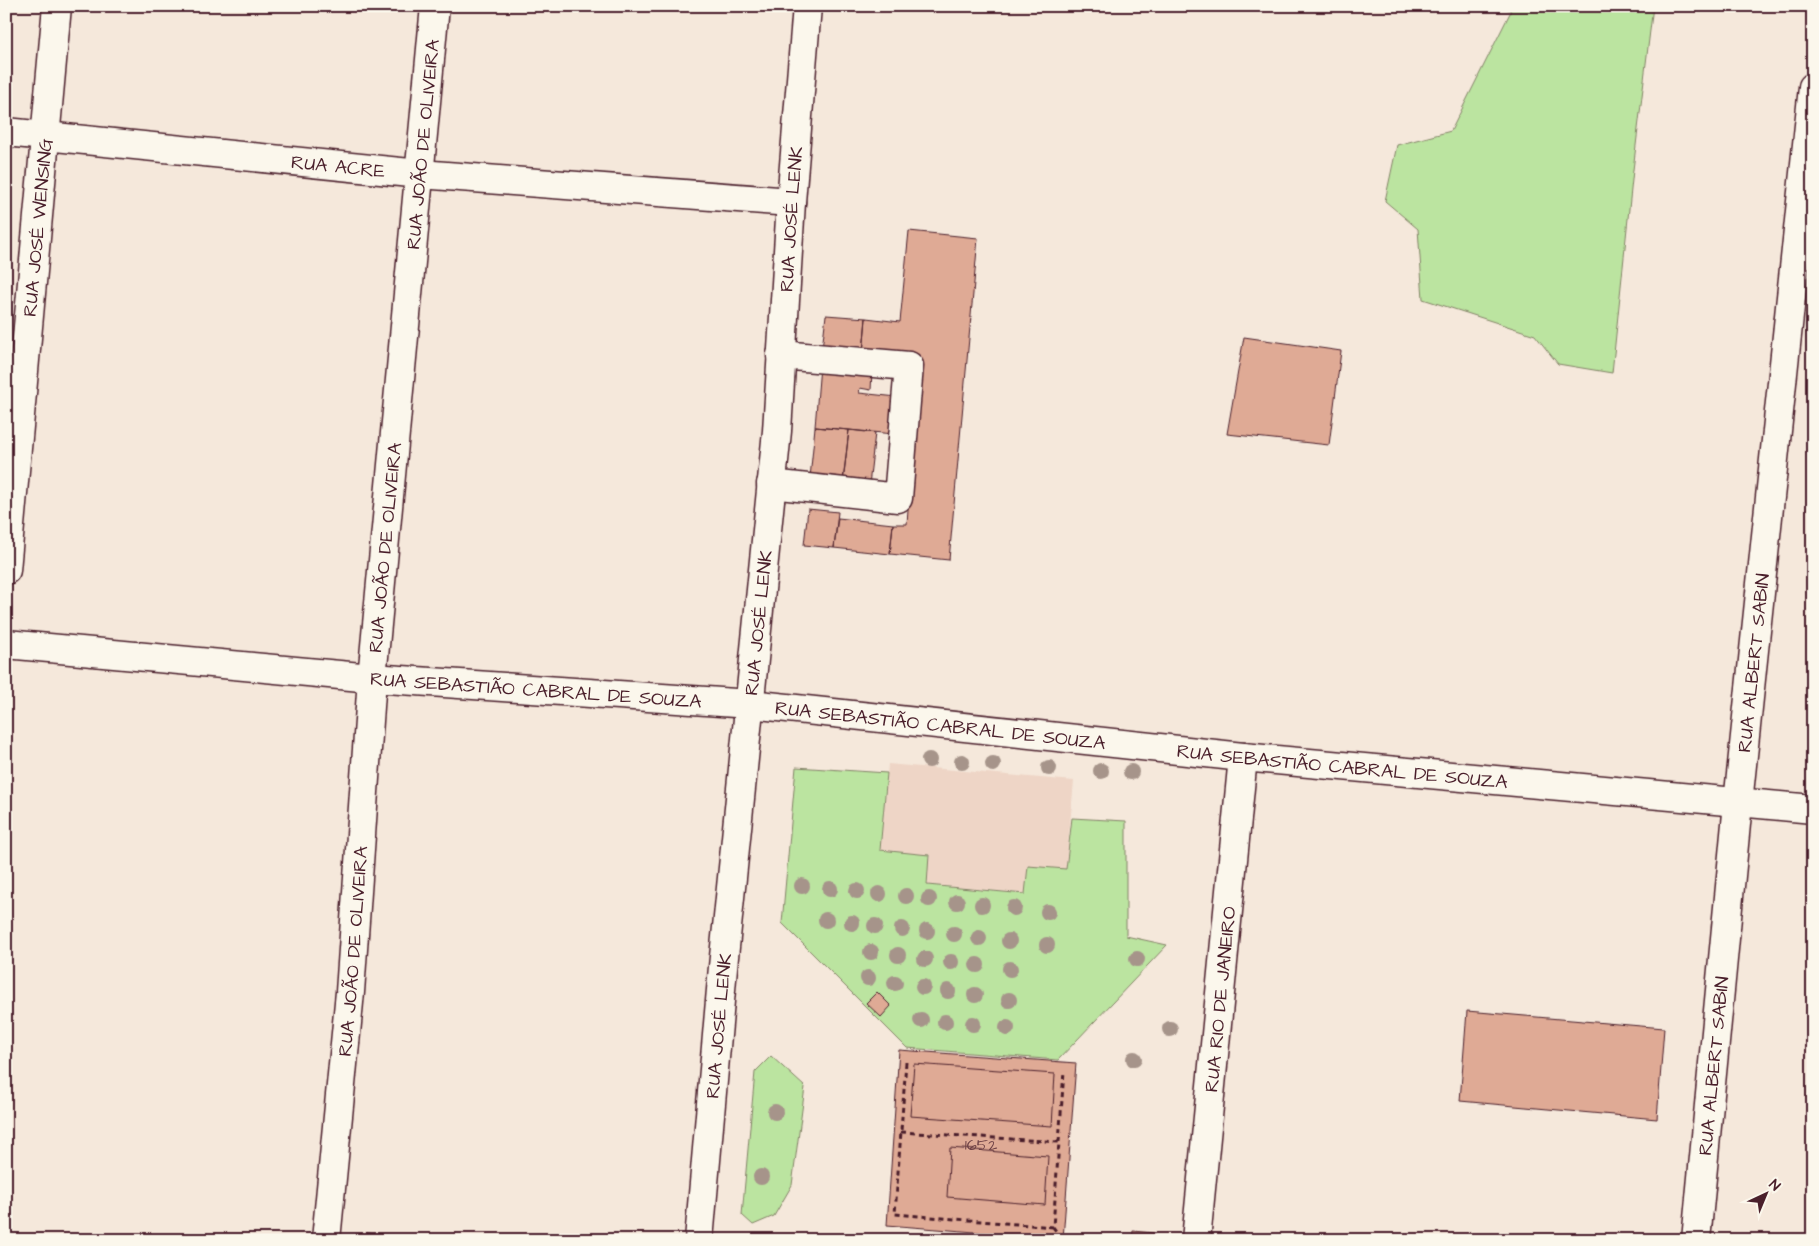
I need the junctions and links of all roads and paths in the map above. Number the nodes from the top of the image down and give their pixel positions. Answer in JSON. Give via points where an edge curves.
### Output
{"nodes":[{"id":1,"x":57,"y":6,"type":"edge"},
{"id":2,"x":435,"y":6,"type":"edge"},
{"id":3,"x":808,"y":6,"type":"edge"},
{"id":4,"x":1813,"y":87,"type":"edge"},
{"id":5,"x":6,"y":132,"type":"edge"},
{"id":6,"x":46,"y":135,"type":"junction"},
{"id":7,"x":420,"y":174,"type":"junction"},
{"id":8,"x":791,"y":202,"type":"junction"},
{"id":9,"x":781,"y":355,"type":"junction"},
{"id":10,"x":772,"y":484,"type":"junction"},
{"id":11,"x":6,"y":570,"type":"edge"},
{"id":12,"x":6,"y":644,"type":"edge"},
{"id":13,"x":372,"y":678,"type":"junction"},
{"id":14,"x":750,"y":704,"type":"junction"},
{"id":15,"x":1244,"y":757,"type":"junction"},
{"id":16,"x":1738,"y":803,"type":"junction"},
{"id":17,"x":1813,"y":809,"type":"edge"},
{"id":18,"x":906,"y":1062,"type":"dead end"},
{"id":19,"x":1064,"y":1071,"type":"dead end"},
{"id":20,"x":901,"y":1132,"type":"junction"},
{"id":21,"x":1059,"y":1142,"type":"junction"},
{"id":22,"x":1053,"y":1227,"type":"junction"},
{"id":23,"x":326,"y":1240,"type":"edge"},
{"id":24,"x":699,"y":1240,"type":"edge"},
{"id":25,"x":1063,"y":1240,"type":"edge"},
{"id":26,"x":1196,"y":1240,"type":"edge"},
{"id":27,"x":1696,"y":1240,"type":"edge"}],
"edges":[{"from":1,"to":6,"type":"street","name":"RUA JOSÉ WENSING"},
{"from":2,"to":7,"type":"street","name":"RUA JOÃO DE OLIVEIRA"},
{"from":3,"to":8,"type":"street","name":"RUA JOSÉ LENK"},
{"from":4,"to":16,"type":"street","name":"RUA ALBERT SABIN"},
{"from":5,"to":6,"type":"street","name":"RUA ACRE"},
{"from":6,"to":7,"type":"street","name":"RUA ACRE"},
{"from":6,"to":11,"type":"street","name":"RUA JOSÉ WENSING"},
{"from":7,"to":8,"type":"street","name":"RUA ACRE"},
{"from":7,"to":13,"type":"street","name":"RUA JOÃO DE OLIVEIRA"},
{"from":8,"to":9,"type":"street","name":"RUA JOSÉ LENK"},
{"from":9,"to":10,"type":"street","name":"RUA JOSÉ LENK"},
{"from":9,"to":10,"type":"street","via":[[909,366],[898,498]]},
{"from":10,"to":14,"type":"street","name":"RUA JOSÉ LENK"},
{"from":12,"to":13,"type":"street","name":"RUA SEBASTIÃO CABRAL DE SOUZA"},
{"from":13,"to":14,"type":"street","name":"RUA SEBASTIÃO CABRAL DE SOUZA"},
{"from":13,"to":23,"type":"street","name":"RUA JOÃO DE OLIVEIRA","via":[[350,992]]},
{"from":14,"to":15,"type":"street","name":"RUA SEBASTIÃO CABRAL DE SOUZA"},
{"from":14,"to":24,"type":"street","name":"RUA JOSÉ LENK"},
{"from":15,"to":16,"type":"street","name":"RUA SEBASTIÃO CABRAL DE SOUZA"},
{"from":15,"to":26,"type":"street","name":"RUA RIO DE JANEIRO"},
{"from":16,"to":17,"type":"street","name":"RUA SEBASTIÃO CABRAL DE SOUZA"},
{"from":16,"to":27,"type":"street","name":"RUA ALBERT SABIN"},
{"from":18,"to":20,"type":"path"},
{"from":19,"to":21,"type":"path"},
{"from":20,"to":21,"type":"path"},
{"from":20,"to":22,"type":"path","via":[[895,1214]]},
{"from":21,"to":22,"type":"path"},
{"from":22,"to":25,"type":"path"}]}
